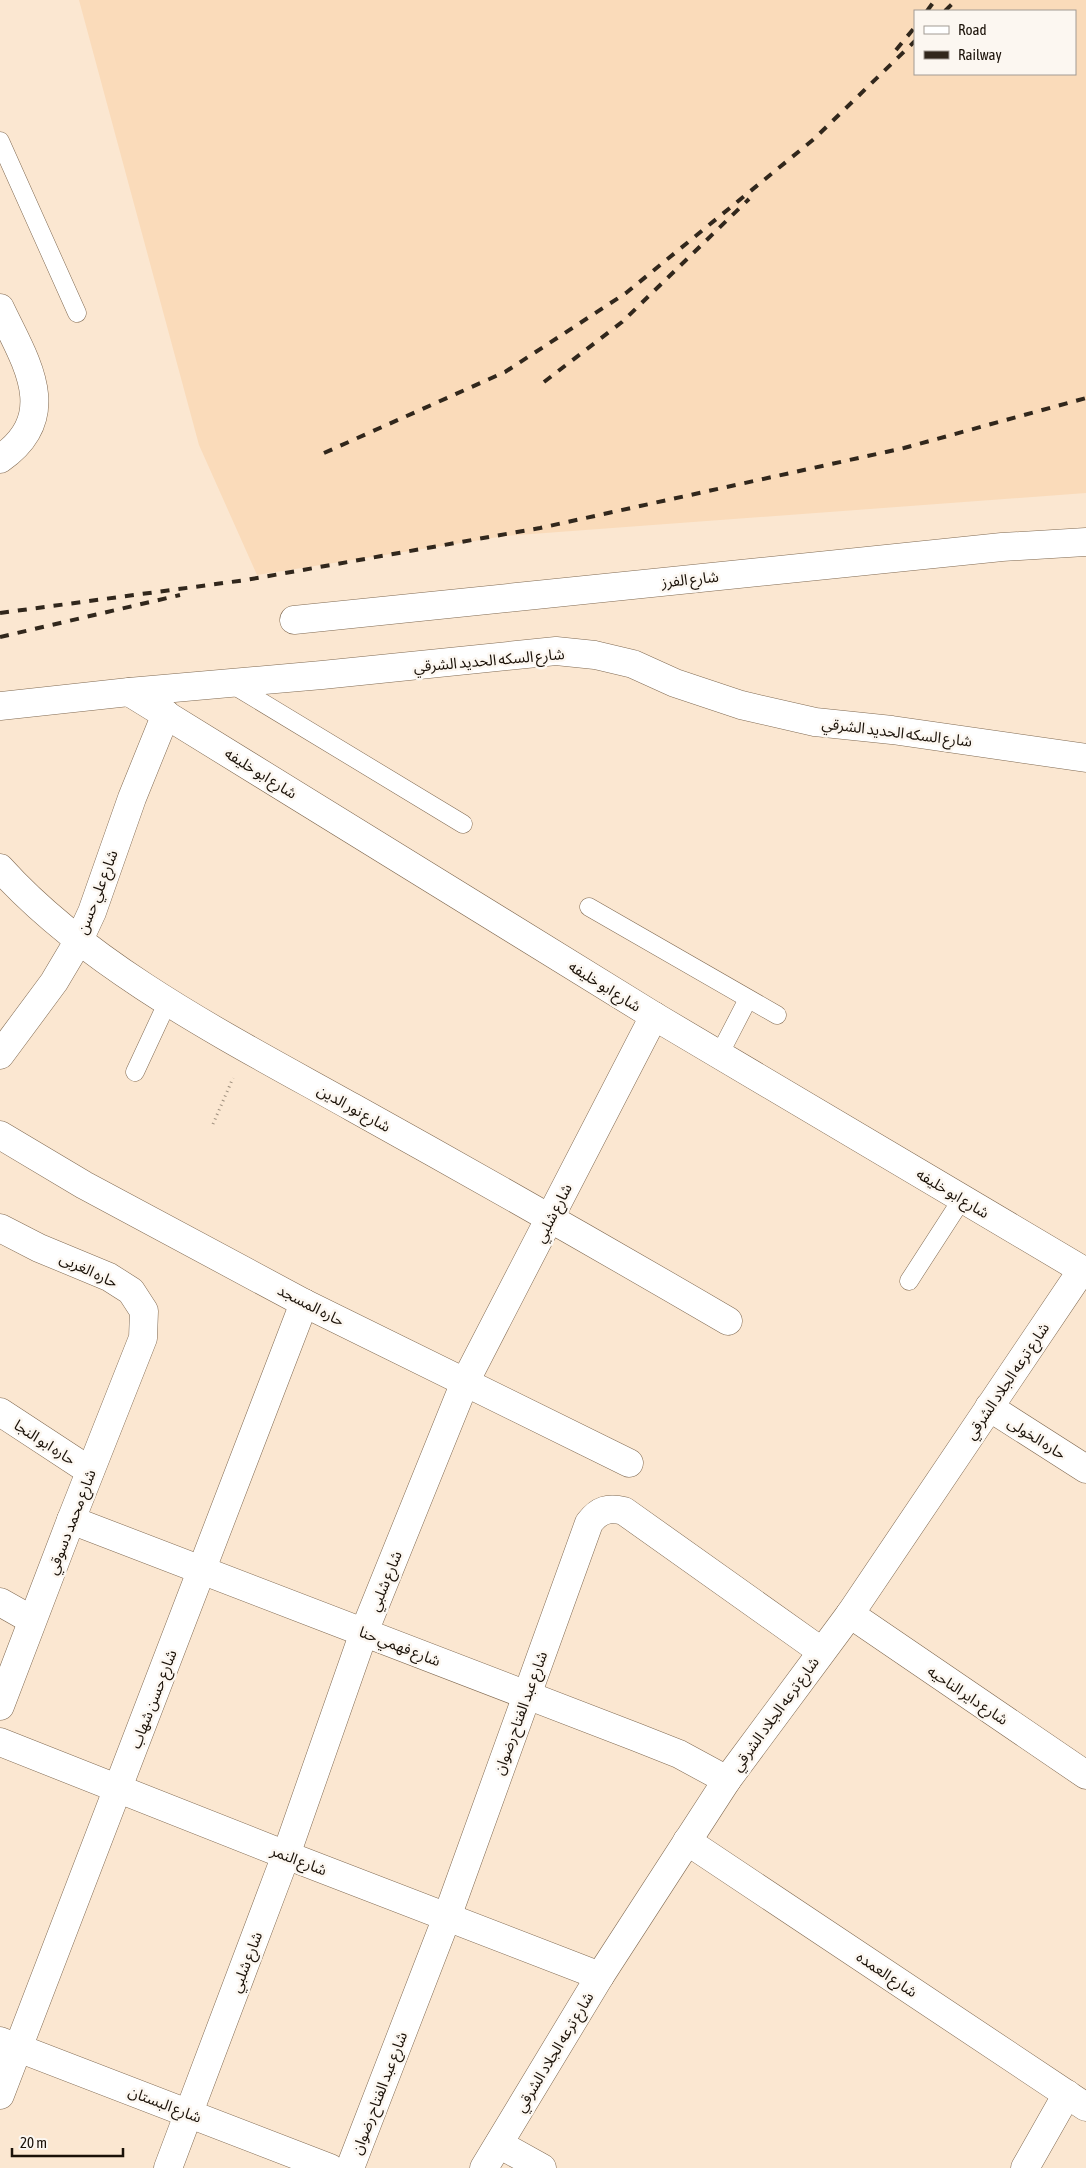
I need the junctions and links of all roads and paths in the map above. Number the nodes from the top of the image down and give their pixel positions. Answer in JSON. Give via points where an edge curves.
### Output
{"nodes":[{"id":1,"x":0,"y":141,"type":"edge"},
{"id":2,"x":0,"y":308,"type":"edge"},
{"id":3,"x":77,"y":313,"type":"dead end"},
{"id":4,"x":0,"y":459,"type":"edge"},
{"id":5,"x":1086,"y":542,"type":"edge"},
{"id":6,"x":294,"y":620,"type":"dead end"},
{"id":7,"x":229,"y":683,"type":"junction"},
{"id":8,"x":129,"y":692,"type":"junction"},
{"id":9,"x":2,"y":708,"type":"edge"},
{"id":10,"x":166,"y":714,"type":"junction"},
{"id":11,"x":1086,"y":758,"type":"edge"},
{"id":12,"x":463,"y":824,"type":"dead end"},
{"id":13,"x":0,"y":868,"type":"edge"},
{"id":14,"x":589,"y":906,"type":"dead end"},
{"id":15,"x":78,"y":940,"type":"junction"},
{"id":16,"x":748,"y":999,"type":"junction"},
{"id":17,"x":168,"y":1001,"type":"junction"},
{"id":18,"x":777,"y":1015,"type":"dead end"},
{"id":19,"x":654,"y":1016,"type":"junction"},
{"id":20,"x":247,"y":1048,"type":"junction"},
{"id":21,"x":2,"y":1049,"type":"edge"},
{"id":22,"x":718,"y":1055,"type":"junction"},
{"id":23,"x":135,"y":1072,"type":"dead end"},
{"id":24,"x":214,"y":1124,"type":"dead end"},
{"id":25,"x":0,"y":1134,"type":"edge"},
{"id":26,"x":962,"y":1198,"type":"junction"},
{"id":27,"x":551,"y":1218,"type":"junction"},
{"id":28,"x":0,"y":1228,"type":"edge"},
{"id":29,"x":1084,"y":1271,"type":"edge"},
{"id":30,"x":909,"y":1281,"type":"dead end"},
{"id":31,"x":304,"y":1303,"type":"junction"},
{"id":32,"x":728,"y":1321,"type":"dead end"},
{"id":33,"x":143,"y":1338,"type":"joint"},
{"id":34,"x":465,"y":1382,"type":"junction"},
{"id":35,"x":989,"y":1408,"type":"junction"},
{"id":36,"x":0,"y":1412,"type":"edge"},
{"id":37,"x":629,"y":1463,"type":"dead end"},
{"id":38,"x":1086,"y":1469,"type":"edge"},
{"id":39,"x":90,"y":1471,"type":"junction"},
{"id":40,"x":71,"y":1520,"type":"junction"},
{"id":41,"x":203,"y":1571,"type":"junction"},
{"id":42,"x":0,"y":1602,"type":"edge"},
{"id":43,"x":850,"y":1614,"type":"junction"},
{"id":44,"x":32,"y":1620,"type":"junction"},
{"id":45,"x":364,"y":1632,"type":"junction"},
{"id":46,"x":822,"y":1651,"type":"junction"},
{"id":47,"x":526,"y":1694,"type":"junction"},
{"id":48,"x":0,"y":1706,"type":"edge"},
{"id":49,"x":0,"y":1742,"type":"edge"},
{"id":50,"x":1086,"y":1775,"type":"edge"},
{"id":51,"x":727,"y":1780,"type":"junction"},
{"id":52,"x":118,"y":1788,"type":"junction"},
{"id":53,"x":688,"y":1841,"type":"junction"},
{"id":54,"x":286,"y":1855,"type":"junction"},
{"id":55,"x":447,"y":1917,"type":"junction"},
{"id":56,"x":600,"y":1976,"type":"junction"},
{"id":57,"x":9,"y":2044,"type":"edge"},
{"id":58,"x":0,"y":2095,"type":"edge"},
{"id":59,"x":1077,"y":2100,"type":"edge"},
{"id":60,"x":190,"y":2113,"type":"junction"},
{"id":61,"x":499,"y":2144,"type":"junction"},
{"id":62,"x":168,"y":2168,"type":"edge"},
{"id":63,"x":330,"y":2168,"type":"edge"},
{"id":64,"x":350,"y":2168,"type":"edge"},
{"id":65,"x":484,"y":2168,"type":"edge"},
{"id":66,"x":542,"y":2168,"type":"edge"},
{"id":67,"x":1025,"y":2168,"type":"edge"}],
"edges":[{"from":1,"to":3,"type":"lane"},
{"from":2,"to":4,"type":"street","via":[[33,377],[36,400],[32,422],[20,443]]},
{"from":5,"to":6,"type":"street","name":"شارع الفرز","via":[[1002,547]]},
{"from":7,"to":8,"type":"street","name":"شارع السكه الحديد الشرقي"},
{"from":7,"to":11,"type":"street","name":"شارع السكه الحديد الشرقي","via":[[566,652],[633,664],[675,683],[741,705],[815,722]]},
{"from":7,"to":12,"type":"lane"},
{"from":8,"to":9,"type":"street","name":"شارع السكه الحديد الشرقي"},
{"from":8,"to":10,"type":"street","name":"شارع ابو خليفه"},
{"from":10,"to":15,"type":"street","name":"شارع علي حسن","via":[[92,912]]},
{"from":10,"to":19,"type":"street","name":"شارع ابو خليفه"},
{"from":13,"to":15,"type":"street","name":"شارع نور الدين"},
{"from":14,"to":16,"type":"lane"},
{"from":15,"to":17,"type":"street","name":"شارع نور الدين"},
{"from":15,"to":21,"type":"street","name":"شارع علي حسن","via":[[54,982]]},
{"from":16,"to":18,"type":"lane"},
{"from":16,"to":22,"type":"lane"},
{"from":17,"to":20,"type":"street","name":"شارع نور الدين"},
{"from":17,"to":23,"type":"lane"},
{"from":19,"to":22,"type":"street","name":"شارع ابو خليفه"},
{"from":19,"to":27,"type":"street","name":"شارع شلبي"},
{"from":20,"to":24,"type":"path"},
{"from":20,"to":27,"type":"street","name":"شارع نور الدين"},
{"from":22,"to":26,"type":"street","name":"شارع ابو خليفه"},
{"from":25,"to":31,"type":"street","name":"حاره المسجد","via":[[84,1185]]},
{"from":26,"to":29,"type":"street","name":"شارع ابو خليفه"},
{"from":26,"to":30,"type":"lane"},
{"from":27,"to":32,"type":"street","name":"شارع نور الدين"},
{"from":27,"to":34,"type":"street","name":"شارع شلبي"},
{"from":28,"to":33,"type":"street","name":"حاره الغربى","via":[[109,1277],[131,1291],[144,1311]]},
{"from":29,"to":35,"type":"street","name":"شارع ترعه الجلاد الشرقي"},
{"from":31,"to":34,"type":"street","name":"حاره المسجد"},
{"from":31,"to":41,"type":"street","name":"شارع حسن شهاب"},
{"from":33,"to":39,"type":"street","name":"شارع محمد دسوقي"},
{"from":34,"to":37,"type":"street","name":"حاره المسجد"},
{"from":34,"to":45,"type":"street","name":"شارع شلبي"},
{"from":35,"to":38,"type":"street","name":"حاره الخولى"},
{"from":35,"to":43,"type":"street","name":"شارع ترعه الجلاد الشرقي"},
{"from":36,"to":39,"type":"street","name":"حاره ابو النجا"},
{"from":39,"to":40,"type":"street","name":"شارع محمد دسوقي"},
{"from":40,"to":41,"type":"street","name":"شارع فهمي حنا"},
{"from":40,"to":44,"type":"street","name":"شارع محمد دسوقي"},
{"from":41,"to":45,"type":"street","name":"شارع فهمي حنا"},
{"from":41,"to":52,"type":"street","name":"شارع حسن شهاب"},
{"from":42,"to":44,"type":"street"},
{"from":43,"to":46,"type":"street","name":"شارع ترعه الجلاد الشرقي"},
{"from":43,"to":50,"type":"street","name":"شارع داير الناحيه"},
{"from":44,"to":48,"type":"street","name":"شارع محمد دسوقي"},
{"from":45,"to":47,"type":"street","name":"شارع فهمي حنا"},
{"from":45,"to":54,"type":"street","name":"شارع شلبي"},
{"from":46,"to":47,"type":"street","name":"شارع عبد الفتاح رضوان","via":[[624,1511],[614,1508],[595,1515],[590,1523]]},
{"from":46,"to":51,"type":"street","name":"شارع ترعه الجلاد الشرقي"},
{"from":47,"to":51,"type":"street","name":"شارع فهمي حنا","via":[[679,1754]]},
{"from":47,"to":55,"type":"street","name":"شارع عبد الفتاح رضوان"},
{"from":49,"to":52,"type":"street","name":"شارع النمر"},
{"from":51,"to":53,"type":"street","name":"شارع ترعه الجلاد الشرقي"},
{"from":52,"to":54,"type":"street","name":"شارع النمر"},
{"from":52,"to":57,"type":"street","name":"شارع حسن شهاب"},
{"from":53,"to":56,"type":"street","name":"شارع ترعه الجلاد الشرقي"},
{"from":53,"to":59,"type":"street","name":"شارع العمده"},
{"from":54,"to":55,"type":"street","name":"شارع النمر"},
{"from":54,"to":60,"type":"street","name":"شارع شلبي"},
{"from":55,"to":56,"type":"street","name":"شارع النمر"},
{"from":55,"to":64,"type":"street","name":"شارع عبد الفتاح رضوان"},
{"from":56,"to":61,"type":"street","name":"شارع ترعه الجلاد الشرقي"},
{"from":57,"to":58,"type":"street","name":"شارع حسن شهاب"},
{"from":57,"to":60,"type":"street","name":"شارع البستان"},
{"from":59,"to":67,"type":"street"},
{"from":60,"to":62,"type":"street","name":"شارع شلبي"},
{"from":60,"to":63,"type":"street","name":"شارع البستان"},
{"from":61,"to":65,"type":"street","name":"شارع ترعه الجلاد الشرقي"},
{"from":61,"to":66,"type":"street"}]}
